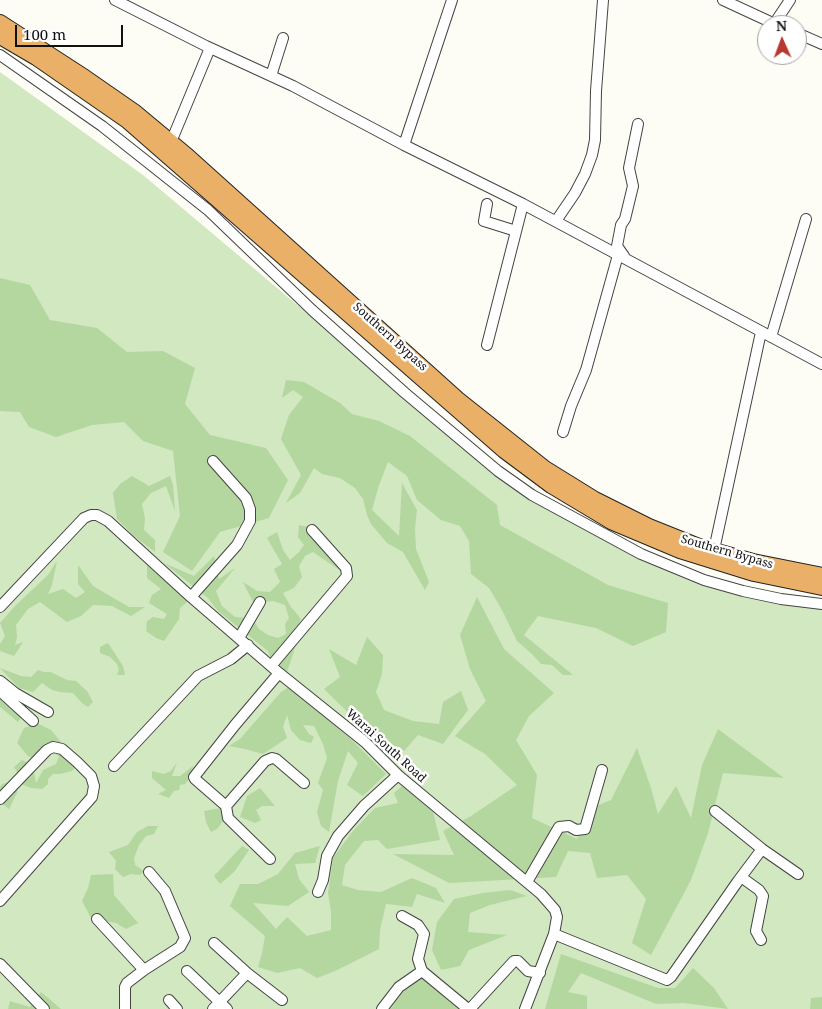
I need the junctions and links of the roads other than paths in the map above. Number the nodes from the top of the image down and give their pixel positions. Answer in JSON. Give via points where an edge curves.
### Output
{"nodes":[{"id":1,"x":115,"y":0,"type":"edge"},
{"id":2,"x":452,"y":0,"type":"edge"},
{"id":3,"x":603,"y":0,"type":"edge"},
{"id":4,"x":790,"y":0,"type":"edge"},
{"id":5,"x":726,"y":1,"type":"edge"},
{"id":6,"x":757,"y":15,"type":"edge"},
{"id":7,"x":781,"y":15,"type":"edge"},
{"id":8,"x":0,"y":22,"type":"edge"},
{"id":9,"x":0,"y":37,"type":"edge"},
{"id":10,"x":807,"y":37,"type":"edge"},
{"id":11,"x":282,"y":38,"type":"dead end"},
{"id":12,"x":822,"y":44,"type":"edge"},
{"id":13,"x":210,"y":48,"type":"junction"},
{"id":14,"x":0,"y":55,"type":"edge"},
{"id":15,"x":271,"y":76,"type":"junction"},
{"id":16,"x":638,"y":124,"type":"dead end"},
{"id":17,"x":171,"y":142,"type":"junction"},
{"id":18,"x":404,"y":145,"type":"junction"},
{"id":19,"x":487,"y":204,"type":"dead end"},
{"id":20,"x":523,"y":204,"type":"junction"},
{"id":21,"x":806,"y":219,"type":"dead end"},
{"id":22,"x":556,"y":221,"type":"junction"},
{"id":23,"x":516,"y":231,"type":"junction"},
{"id":24,"x":622,"y":257,"type":"junction"},
{"id":25,"x":761,"y":332,"type":"junction"},
{"id":26,"x":771,"y":337,"type":"junction"},
{"id":27,"x":487,"y":345,"type":"dead end"},
{"id":28,"x":822,"y":364,"type":"edge"},
{"id":29,"x":563,"y":432,"type":"dead end"},
{"id":30,"x":213,"y":461,"type":"dead end"},
{"id":31,"x":312,"y":530,"type":"dead end"},
{"id":32,"x":714,"y":550,"type":"junction"},
{"id":33,"x":822,"y":574,"type":"edge"},
{"id":34,"x":822,"y":588,"type":"edge"},
{"id":35,"x":191,"y":597,"type":"junction"},
{"id":36,"x":260,"y":602,"type":"dead end"},
{"id":37,"x":822,"y":604,"type":"edge"},
{"id":38,"x":0,"y":607,"type":"edge"},
{"id":39,"x":239,"y":638,"type":"junction"},
{"id":40,"x":248,"y":645,"type":"junction"},
{"id":41,"x":275,"y":669,"type":"junction"},
{"id":42,"x":0,"y":681,"type":"edge"},
{"id":43,"x":0,"y":691,"type":"edge"},
{"id":44,"x":48,"y":712,"type":"dead end"},
{"id":45,"x":33,"y":721,"type":"dead end"},
{"id":46,"x":114,"y":766,"type":"dead end"},
{"id":47,"x":602,"y":770,"type":"dead end"},
{"id":48,"x":398,"y":776,"type":"junction"},
{"id":49,"x":304,"y":783,"type":"dead end"},
{"id":50,"x":0,"y":799,"type":"edge"},
{"id":51,"x":226,"y":806,"type":"junction"},
{"id":52,"x":715,"y":811,"type":"dead end"},
{"id":53,"x":762,"y":849,"type":"junction"},
{"id":54,"x":270,"y":859,"type":"dead end"},
{"id":55,"x":149,"y":872,"type":"dead end"},
{"id":56,"x":798,"y":874,"type":"dead end"},
{"id":57,"x":741,"y":877,"type":"junction"},
{"id":58,"x":527,"y":882,"type":"junction"},
{"id":59,"x":318,"y":892,"type":"dead end"},
{"id":60,"x":0,"y":900,"type":"edge"},
{"id":61,"x":402,"y":916,"type":"dead end"},
{"id":62,"x":98,"y":919,"type":"dead end"},
{"id":63,"x":554,"y":934,"type":"junction"},
{"id":64,"x":761,"y":940,"type":"dead end"},
{"id":65,"x":214,"y":943,"type":"dead end"},
{"id":66,"x":0,"y":964,"type":"edge"},
{"id":67,"x":144,"y":970,"type":"junction"},
{"id":68,"x":422,"y":970,"type":"junction"},
{"id":69,"x":187,"y":971,"type":"dead end"},
{"id":70,"x":247,"y":973,"type":"junction"},
{"id":71,"x":540,"y":973,"type":"junction"},
{"id":72,"x":169,"y":1000,"type":"dead end"},
{"id":73,"x":282,"y":1000,"type":"dead end"},
{"id":74,"x":220,"y":1007,"type":"edge"},
{"id":75,"x":44,"y":1009,"type":"edge"},
{"id":76,"x":125,"y":1009,"type":"edge"},
{"id":77,"x":177,"y":1009,"type":"edge"},
{"id":78,"x":382,"y":1009,"type":"edge"},
{"id":79,"x":469,"y":1009,"type":"edge"},
{"id":80,"x":526,"y":1009,"type":"edge"}],
"edges":[{"from":1,"to":13,"type":"street"},
{"from":2,"to":18,"type":"street"},
{"from":3,"to":22,"type":"street","via":[[592,155],[576,193]]},
{"from":4,"to":7,"type":"street"},
{"from":5,"to":6,"type":"street"},
{"from":8,"to":17,"type":"highway","name":"Southern Bypass","via":[[134,111]]},
{"from":9,"to":34,"type":"highway","name":"Southern Bypass","via":[[127,120],[497,445],[551,486],[610,522],[680,551],[754,574]]},
{"from":10,"to":12,"type":"street"},
{"from":11,"to":15,"type":"street"},
{"from":13,"to":15,"type":"street"},
{"from":13,"to":17,"type":"street"},
{"from":14,"to":37,"type":"street","via":[[102,126],[208,210],[405,394],[532,495],[642,554],[704,580],[781,599]]},
{"from":15,"to":18,"type":"street"},
{"from":16,"to":24,"type":"street","via":[[629,168],[633,186],[617,246]]},
{"from":17,"to":32,"type":"highway","name":"Southern Bypass","via":[[458,399],[545,468],[595,499],[650,526]]},
{"from":18,"to":20,"type":"street"},
{"from":19,"to":23,"type":"street","via":[[484,221]]},
{"from":20,"to":22,"type":"street"},
{"from":20,"to":23,"type":"street"},
{"from":21,"to":26,"type":"street"},
{"from":22,"to":24,"type":"street"},
{"from":23,"to":27,"type":"street"},
{"from":24,"to":25,"type":"street"},
{"from":24,"to":29,"type":"street"},
{"from":25,"to":26,"type":"street"},
{"from":25,"to":32,"type":"street"},
{"from":26,"to":28,"type":"street"},
{"from":30,"to":35,"type":"street","via":[[246,498],[250,521],[237,545]]},
{"from":31,"to":41,"type":"street","via":[[346,568],[347,576]]},
{"from":32,"to":33,"type":"highway","name":"Southern Bypass"},
{"from":35,"to":38,"type":"street","name":"Warai South Road","via":[[108,521],[91,515],[84,518]]},
{"from":35,"to":39,"type":"street","name":"Warai South Road"},
{"from":36,"to":39,"type":"street"},
{"from":39,"to":40,"type":"street","name":"Warai South Road"},
{"from":40,"to":41,"type":"street","name":"Warai South Road"},
{"from":40,"to":46,"type":"street","via":[[198,676]]},
{"from":41,"to":48,"type":"street","name":"Warai South Road","via":[[365,742]]},
{"from":41,"to":51,"type":"street","via":[[195,775],[195,780]]},
{"from":42,"to":44,"type":"street"},
{"from":43,"to":45,"type":"street"},
{"from":47,"to":58,"type":"street","via":[[585,830],[559,827]]},
{"from":48,"to":58,"type":"street","name":"Warai South Road"},
{"from":48,"to":59,"type":"street","via":[[364,806],[338,836],[327,856]]},
{"from":49,"to":51,"type":"street","via":[[272,758]]},
{"from":50,"to":60,"type":"street","via":[[53,747],[62,749],[77,762],[91,776],[94,786],[92,797]]},
{"from":51,"to":54,"type":"street","via":[[228,818]]},
{"from":52,"to":53,"type":"street"},
{"from":53,"to":56,"type":"street"},
{"from":53,"to":57,"type":"street"},
{"from":55,"to":67,"type":"street","via":[[165,891],[185,938],[180,947]]},
{"from":57,"to":63,"type":"street","via":[[667,980]]},
{"from":57,"to":64,"type":"street","via":[[763,896],[756,931]]},
{"from":58,"to":63,"type":"street","name":"Warai South Road","via":[[555,910]]},
{"from":61,"to":68,"type":"street","via":[[418,925],[424,934],[418,959]]},
{"from":62,"to":67,"type":"street"},
{"from":63,"to":71,"type":"street","name":"Warai South Road"},
{"from":65,"to":70,"type":"street"},
{"from":66,"to":75,"type":"street"},
{"from":67,"to":76,"type":"street","via":[[127,983]]},
{"from":68,"to":78,"type":"street","via":[[399,988]]},
{"from":68,"to":79,"type":"street"},
{"from":69,"to":74,"type":"street"},
{"from":70,"to":73,"type":"street"},
{"from":70,"to":74,"type":"street"},
{"from":71,"to":79,"type":"street","via":[[514,961]]},
{"from":71,"to":80,"type":"street","name":"Warai South Road"},
{"from":72,"to":77,"type":"street"}]}
